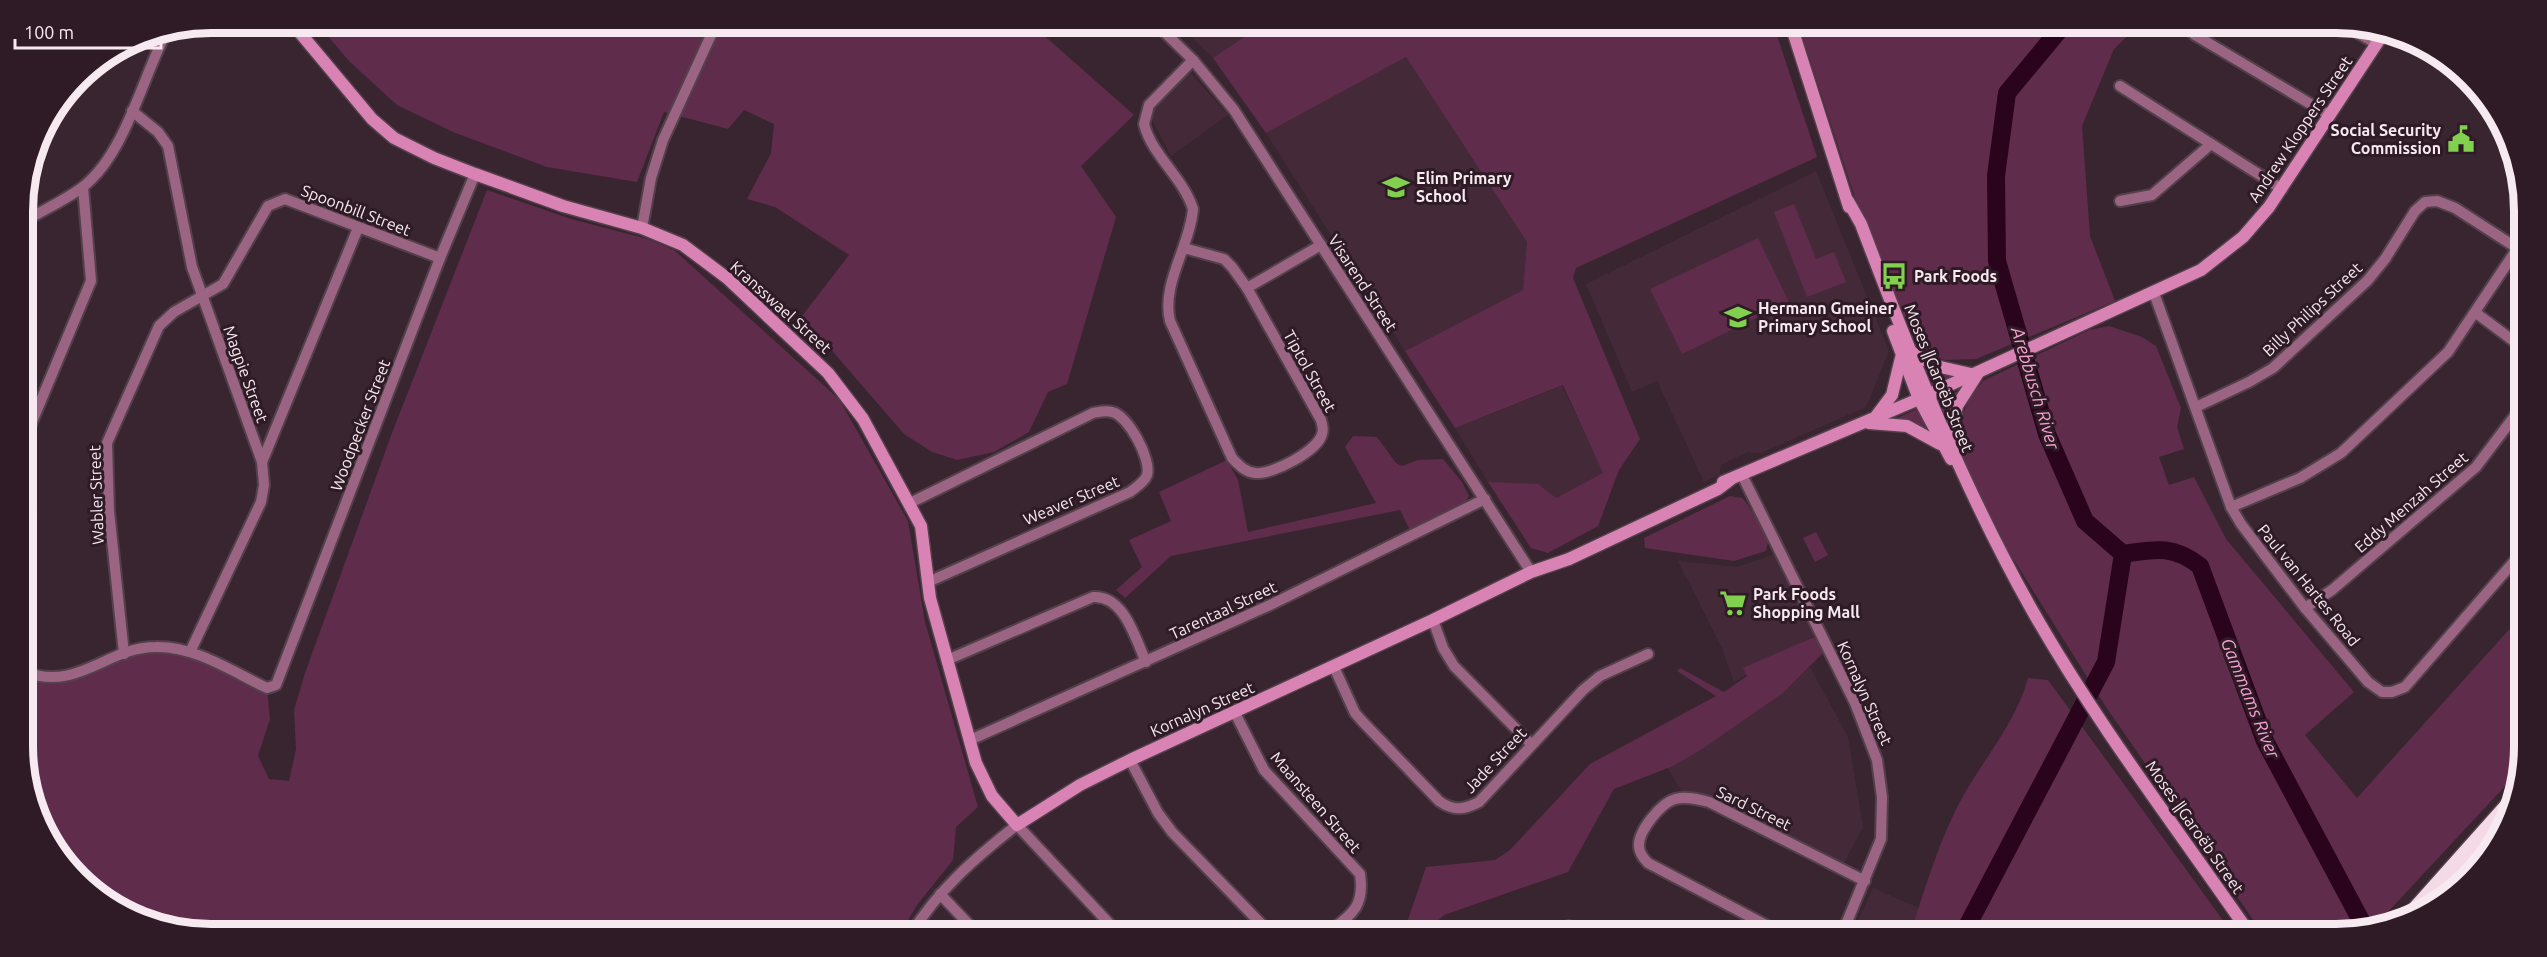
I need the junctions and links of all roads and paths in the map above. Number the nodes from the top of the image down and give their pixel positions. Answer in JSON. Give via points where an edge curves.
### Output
{"nodes":[{"id":1,"x":300,"y":33,"type":"edge"},
{"id":2,"x":712,"y":33,"type":"edge"},
{"id":3,"x":1165,"y":33,"type":"edge"},
{"id":4,"x":1794,"y":33,"type":"edge"},
{"id":5,"x":2195,"y":35,"type":"edge"},
{"id":6,"x":2361,"y":35,"type":"edge"},
{"id":7,"x":2380,"y":39,"type":"edge"},
{"id":8,"x":161,"y":42,"type":"edge"},
{"id":9,"x":2377,"y":44,"type":"junction"},
{"id":10,"x":1193,"y":60,"type":"junction"},
{"id":11,"x":2120,"y":86,"type":"dead end"},
{"id":12,"x":132,"y":111,"type":"junction"},
{"id":13,"x":2329,"y":116,"type":"junction"},
{"id":14,"x":2211,"y":144,"type":"junction"},
{"id":15,"x":476,"y":174,"type":"junction"},
{"id":16,"x":83,"y":187,"type":"junction"},
{"id":17,"x":2282,"y":189,"type":"junction"},
{"id":18,"x":2120,"y":201,"type":"dead end"},
{"id":19,"x":33,"y":216,"type":"edge"},
{"id":20,"x":358,"y":228,"type":"junction"},
{"id":21,"x":642,"y":228,"type":"junction"},
{"id":22,"x":2514,"y":241,"type":"edge"},
{"id":23,"x":1321,"y":245,"type":"junction"},
{"id":24,"x":1184,"y":248,"type":"junction"},
{"id":25,"x":2514,"y":253,"type":"edge"},
{"id":26,"x":440,"y":258,"type":"junction"},
{"id":27,"x":1247,"y":288,"type":"junction"},
{"id":28,"x":201,"y":294,"type":"junction"},
{"id":29,"x":2154,"y":294,"type":"junction"},
{"id":30,"x":2476,"y":313,"type":"junction"},
{"id":31,"x":2514,"y":341,"type":"edge"},
{"id":32,"x":1906,"y":351,"type":"junction"},
{"id":33,"x":1976,"y":373,"type":"junction"},
{"id":34,"x":1923,"y":397,"type":"junction"},
{"id":35,"x":2196,"y":406,"type":"junction"},
{"id":36,"x":2514,"y":417,"type":"edge"},
{"id":37,"x":33,"y":420,"type":"edge"},
{"id":38,"x":1869,"y":421,"type":"junction"},
{"id":39,"x":1945,"y":444,"type":"junction"},
{"id":40,"x":262,"y":462,"type":"junction"},
{"id":41,"x":1736,"y":478,"type":"junction"},
{"id":42,"x":1485,"y":498,"type":"junction"},
{"id":43,"x":910,"y":503,"type":"junction"},
{"id":44,"x":2231,"y":507,"type":"junction"},
{"id":45,"x":2514,"y":562,"type":"edge"},
{"id":46,"x":1531,"y":572,"type":"junction"},
{"id":47,"x":928,"y":582,"type":"junction"},
{"id":48,"x":2305,"y":608,"type":"junction"},
{"id":49,"x":1433,"y":620,"type":"junction"},
{"id":50,"x":190,"y":651,"type":"junction"},
{"id":51,"x":124,"y":654,"type":"junction"},
{"id":52,"x":1648,"y":654,"type":"dead end"},
{"id":53,"x":947,"y":660,"type":"junction"},
{"id":54,"x":1146,"y":662,"type":"junction"},
{"id":55,"x":1334,"y":667,"type":"junction"},
{"id":56,"x":33,"y":674,"type":"edge"},
{"id":57,"x":1235,"y":713,"type":"junction"},
{"id":58,"x":970,"y":740,"type":"junction"},
{"id":59,"x":1530,"y":744,"type":"junction"},
{"id":60,"x":1130,"y":760,"type":"junction"},
{"id":61,"x":2499,"y":817,"type":"edge"},
{"id":62,"x":1017,"y":825,"type":"junction"},
{"id":63,"x":1865,"y":881,"type":"junction"},
{"id":64,"x":940,"y":894,"type":"junction"},
{"id":65,"x":2425,"y":900,"type":"edge"},
{"id":66,"x":918,"y":924,"type":"edge"},
{"id":67,"x":968,"y":924,"type":"edge"},
{"id":68,"x":1110,"y":924,"type":"edge"},
{"id":69,"x":1261,"y":924,"type":"edge"},
{"id":70,"x":1339,"y":924,"type":"edge"},
{"id":71,"x":1764,"y":924,"type":"edge"},
{"id":72,"x":1846,"y":924,"type":"edge"},
{"id":73,"x":2243,"y":924,"type":"edge"}],
"edges":[{"from":1,"to":15,"type":"street","name":"Kransswael Street","via":[[365,111],[394,138]]},
{"from":2,"to":21,"type":"street","via":[[660,149]]},
{"from":3,"to":10,"type":"street","name":"Visarend Street"},
{"from":4,"to":32,"type":"street","name":"Moses ǁGaroëb Street","via":[[1854,227]]},
{"from":5,"to":13,"type":"street"},
{"from":6,"to":9,"type":"street"},
{"from":7,"to":9,"type":"street","name":"Andrew Kloppers Street"},
{"from":8,"to":12,"type":"street"},
{"from":9,"to":13,"type":"street","name":"Andrew Kloppers Street"},
{"from":10,"to":23,"type":"street","name":"Visarend Street","via":[[1234,110]]},
{"from":10,"to":24,"type":"street","name":"Tiptol Street","via":[[1149,105],[1144,123],[1153,145],[1190,200],[1192,218]]},
{"from":11,"to":14,"type":"street"},
{"from":12,"to":16,"type":"street","via":[[98,173]]},
{"from":12,"to":28,"type":"street","name":"Magpie Street","via":[[158,132],[168,146]]},
{"from":13,"to":17,"type":"street","name":"Andrew Kloppers Street"},
{"from":14,"to":17,"type":"street"},
{"from":14,"to":18,"type":"street","via":[[2152,195]]},
{"from":15,"to":21,"type":"street","name":"Kransswael Street","via":[[563,206]]},
{"from":15,"to":26,"type":"street","name":"Woodpecker Street"},
{"from":16,"to":19,"type":"street"},
{"from":16,"to":37,"type":"street","via":[[91,281]]},
{"from":17,"to":29,"type":"street","name":"Andrew Kloppers Street","via":[[2256,223],[2225,253]]},
{"from":20,"to":26,"type":"street","name":"Spoonbill Street"},
{"from":20,"to":28,"type":"street","name":"Spoonbill Street","via":[[285,199],[276,201],[268,206],[223,284]]},
{"from":20,"to":40,"type":"street"},
{"from":21,"to":43,"type":"street","name":"Kransswael Street","via":[[683,245],[727,278],[828,373],[862,418]]},
{"from":22,"to":35,"type":"street","name":"Billy Philips Street","via":[[2455,208],[2437,201],[2425,202],[2367,281],[2282,360],[2250,382]]},
{"from":23,"to":27,"type":"street"},
{"from":23,"to":42,"type":"street","name":"Visarend Street"},
{"from":24,"to":27,"type":"street","name":"Tiptol Street","via":[[1224,259]]},
{"from":24,"to":27,"type":"street","name":"Tiptol Street","via":[[1167,308],[1170,321],[1232,458],[1255,473],[1308,451],[1319,441],[1323,428]]},
{"from":25,"to":30,"type":"street"},
{"from":26,"to":50,"type":"street","name":"Woodpecker Street","via":[[274,687],[267,688]]},
{"from":28,"to":40,"type":"street","name":"Magpie Street"},
{"from":28,"to":51,"type":"street","name":"Wabler Street","via":[[159,326],[107,443],[109,511]]},
{"from":29,"to":33,"type":"street","name":"Andrew Kloppers Street"},
{"from":29,"to":35,"type":"street","name":"Paul van Hartes Road"},
{"from":30,"to":31,"type":"street"},
{"from":30,"to":44,"type":"street","via":[[2448,352],[2341,453],[2300,478]]},
{"from":32,"to":33,"type":"street","via":[[1936,366]]},
{"from":32,"to":34,"type":"street","name":"Moses ǁGaroëb Street"},
{"from":32,"to":38,"type":"street","via":[[1887,404]]},
{"from":33,"to":34,"type":"street"},
{"from":33,"to":39,"type":"street","via":[[1957,406]]},
{"from":34,"to":38,"type":"street","name":"Kornalyn Street"},
{"from":34,"to":39,"type":"street","name":"Moses ǁGaroëb Street"},
{"from":35,"to":44,"type":"street","name":"Paul van Hartes Road"},
{"from":36,"to":48,"type":"street","name":"Eddy Menzah Street","via":[[2476,467],[2332,590]]},
{"from":38,"to":39,"type":"street","via":[[1907,426]]},
{"from":38,"to":41,"type":"street","name":"Kornalyn Street"},
{"from":39,"to":73,"type":"street","name":"Moses ǁGaroëb Street","via":[[2022,592],[2084,696]]},
{"from":40,"to":50,"type":"street","name":"Magpie Street","via":[[261,502]]},
{"from":41,"to":46,"type":"street","name":"Kornalyn Street","via":[[1569,559]]},
{"from":41,"to":63,"type":"street","name":"Kornalyn Street","via":[[1855,703],[1871,742],[1882,797],[1883,828]]},
{"from":42,"to":46,"type":"street","name":"Visarend Street"},
{"from":42,"to":54,"type":"street","name":"Tarentaal Street"},
{"from":43,"to":47,"type":"street","name":"Kransswael Street","via":[[921,526]]},
{"from":43,"to":47,"type":"street","name":"Weaver Street","via":[[1104,411],[1123,417],[1146,462],[1148,474],[1130,492]]},
{"from":44,"to":48,"type":"street","name":"Paul van Hartes Road"},
{"from":45,"to":48,"type":"street","name":"Paul van Hartes Road","via":[[2405,687],[2392,693],[2382,692],[2368,682]]},
{"from":46,"to":49,"type":"street","name":"Kornalyn Street"},
{"from":47,"to":53,"type":"street","name":"Kransswael Street"},
{"from":49,"to":55,"type":"street","name":"Kornalyn Street"},
{"from":49,"to":59,"type":"street","via":[[1454,666]]},
{"from":50,"to":51,"type":"street","via":[[159,646]]},
{"from":51,"to":56,"type":"street","via":[[62,679]]},
{"from":52,"to":59,"type":"street","name":"Jade Street","via":[[1600,676]]},
{"from":53,"to":54,"type":"street","via":[[1103,596],[1119,606]]},
{"from":53,"to":58,"type":"street","name":"Kransswael Street"},
{"from":54,"to":58,"type":"street","name":"Tarentaal Street"},
{"from":55,"to":57,"type":"street","name":"Kornalyn Street"},
{"from":55,"to":59,"type":"street","name":"Jade Street","via":[[1355,713],[1450,809],[1467,809],[1479,802]]},
{"from":57,"to":60,"type":"street","name":"Kornalyn Street"},
{"from":57,"to":70,"type":"street","name":"Maansteen Street","via":[[1264,770],[1360,874],[1362,887],[1355,912]]},
{"from":58,"to":62,"type":"street","name":"Kransswael Street","via":[[976,763],[993,796]]},
{"from":60,"to":62,"type":"street","name":"Kornalyn Street","via":[[1080,785]]},
{"from":60,"to":69,"type":"street","via":[[1172,832]]},
{"from":61,"to":65,"type":"highway"},
{"from":62,"to":64,"type":"street","name":"Kornalyn Street","via":[[979,855]]},
{"from":62,"to":68,"type":"street"},
{"from":63,"to":71,"type":"street","name":"Sard Street","via":[[1709,802],[1677,798],[1657,810],[1639,842],[1648,863]]},
{"from":63,"to":72,"type":"street","name":"Kornalyn Street"},
{"from":64,"to":66,"type":"street","name":"Kornalyn Street"},
{"from":64,"to":67,"type":"street"}]}
